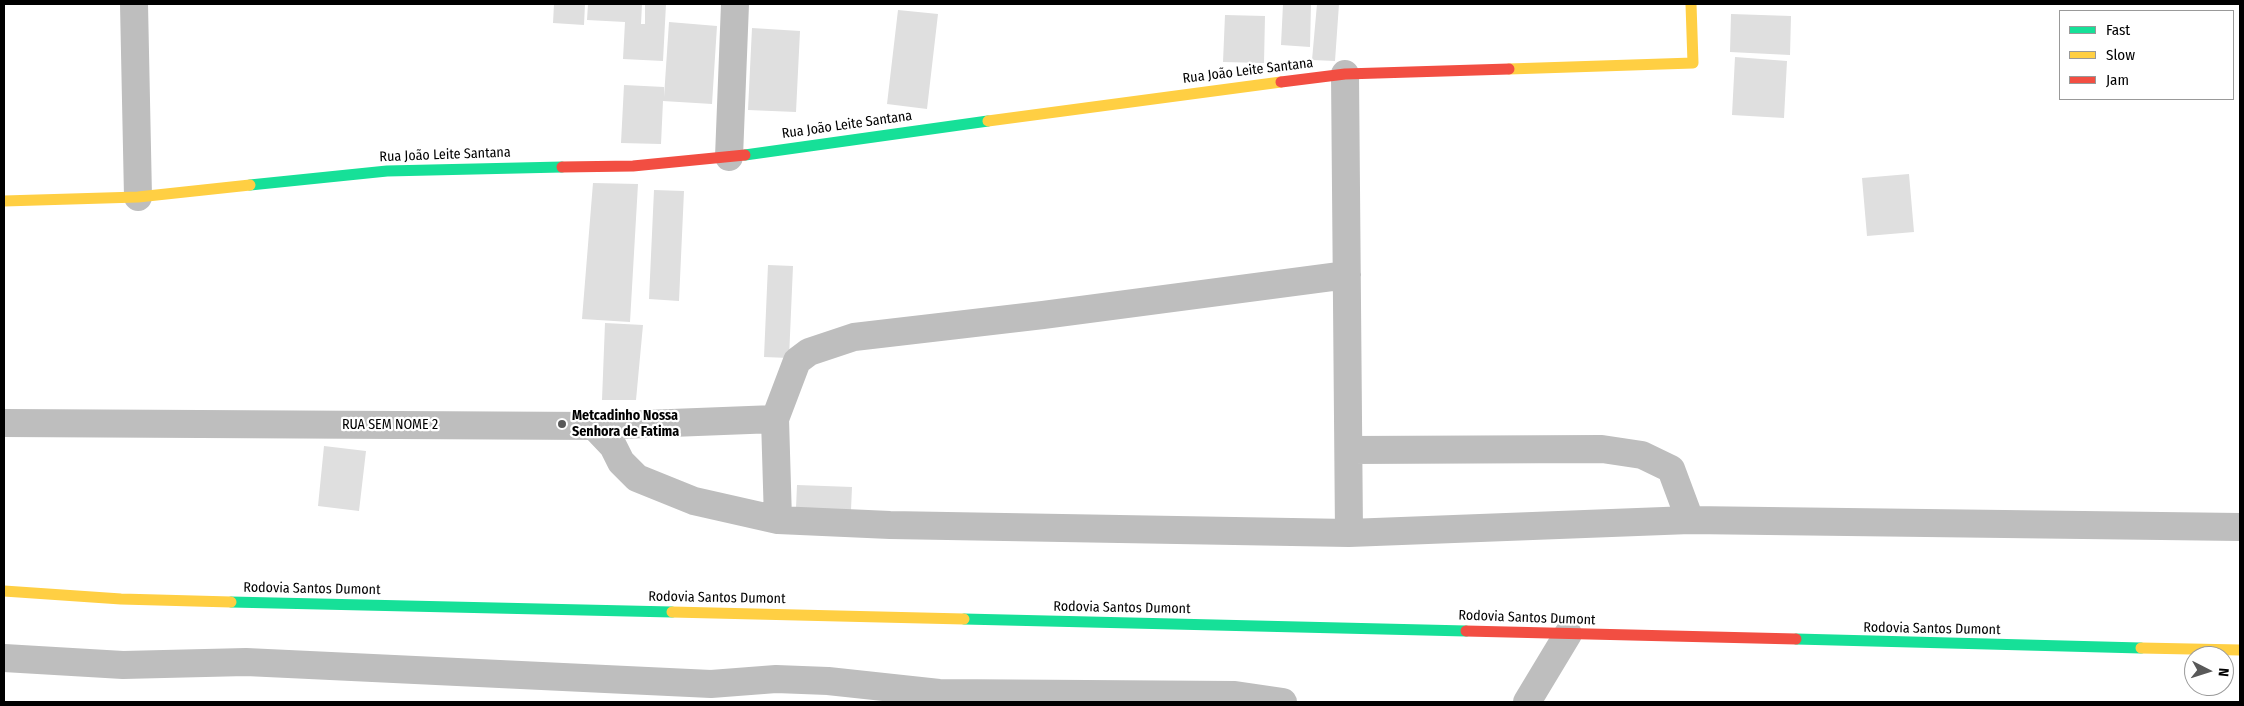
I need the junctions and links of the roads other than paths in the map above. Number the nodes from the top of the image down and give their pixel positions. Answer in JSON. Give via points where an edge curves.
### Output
{"nodes":[{"id":1,"x":134,"y":4,"type":"edge"},
{"id":2,"x":735,"y":4,"type":"edge"},
{"id":3,"x":1691,"y":4,"type":"edge"},
{"id":4,"x":1345,"y":74,"type":"junction"},
{"id":5,"x":729,"y":157,"type":"junction"},
{"id":6,"x":138,"y":197,"type":"junction"},
{"id":7,"x":4,"y":201,"type":"edge"},
{"id":8,"x":1346,"y":275,"type":"junction"},
{"id":9,"x":775,"y":419,"type":"junction"},
{"id":10,"x":4,"y":423,"type":"edge"},
{"id":11,"x":594,"y":426,"type":"junction"},
{"id":12,"x":1349,"y":450,"type":"junction"},
{"id":13,"x":778,"y":520,"type":"junction"},
{"id":14,"x":1690,"y":520,"type":"junction"},
{"id":15,"x":2240,"y":527,"type":"edge"},
{"id":16,"x":1349,"y":533,"type":"junction"},
{"id":17,"x":4,"y":591,"type":"edge"},
{"id":18,"x":1568,"y":634,"type":"junction"},
{"id":19,"x":2240,"y":650,"type":"edge"},
{"id":20,"x":4,"y":658,"type":"edge"},
{"id":21,"x":1283,"y":702,"type":"edge"},
{"id":22,"x":1527,"y":702,"type":"edge"}],
"edges":[{"from":1,"to":6,"type":"street"},
{"from":2,"to":5,"type":"street"},
{"from":3,"to":4,"type":"main road","name":"Rua João Leite Santana","via":[[1692,63]]},
{"from":4,"to":5,"type":"main road","name":"Rua João Leite Santana"},
{"from":4,"to":8,"type":"street"},
{"from":5,"to":6,"type":"main road","name":"Rua João Leite Santana","via":[[633,166],[387,171]]},
{"from":6,"to":7,"type":"main road","name":"Rua João Leite Santana"},
{"from":8,"to":9,"type":"street","via":[[854,337],[809,352],[797,360]]},
{"from":8,"to":12,"type":"street"},
{"from":9,"to":11,"type":"street","name":"RUA SEM NOME 2"},
{"from":9,"to":13,"type":"street"},
{"from":10,"to":11,"type":"street","name":"RUA SEM NOME 2"},
{"from":11,"to":13,"type":"street","via":[[636,478],[694,502]]},
{"from":12,"to":14,"type":"street","via":[[1602,449],[1642,455],[1671,469]]},
{"from":12,"to":16,"type":"street"},
{"from":13,"to":16,"type":"street"},
{"from":14,"to":15,"type":"street"},
{"from":14,"to":16,"type":"street"},
{"from":17,"to":18,"type":"main road","name":"Rodovia Santos Dumont","via":[[121,599]]},
{"from":18,"to":19,"type":"main road","name":"Rodovia Santos Dumont"},
{"from":18,"to":22,"type":"street"},
{"from":20,"to":21,"type":"street","via":[[123,665],[246,662],[711,684],[811,680],[939,692],[1235,695]]}]}
